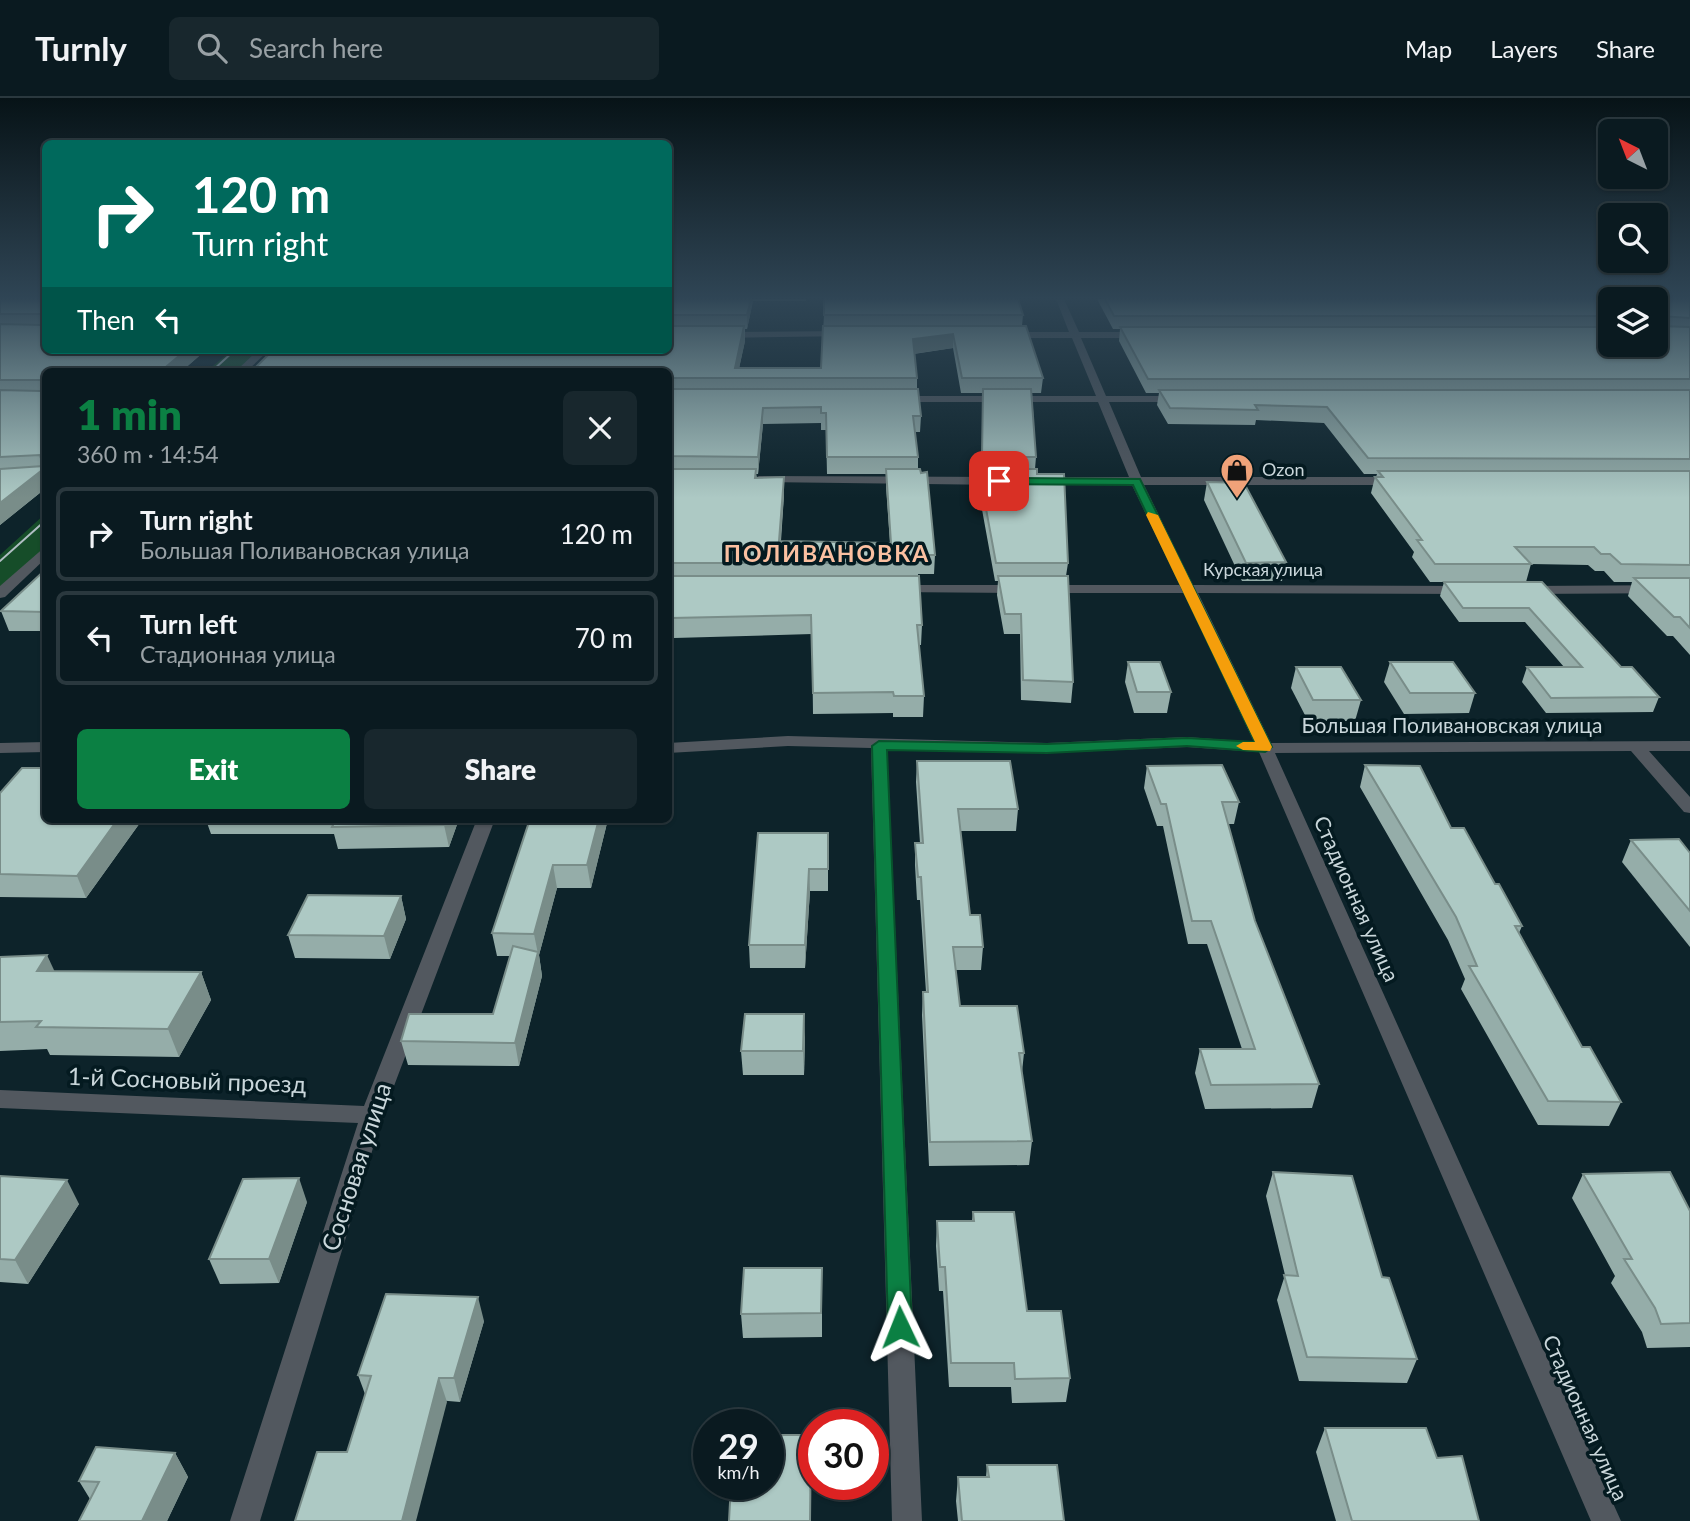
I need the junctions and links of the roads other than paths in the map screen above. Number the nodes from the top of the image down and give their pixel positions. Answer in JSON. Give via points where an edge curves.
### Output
{"nodes":[{"id":1,"x":1088,"y":365,"type":"edge"},
{"id":2,"x":886,"y":399,"type":"edge"},
{"id":3,"x":1102,"y":399,"type":"junction"},
{"id":4,"x":1186,"y":399,"type":"edge"},
{"id":5,"x":751,"y":480,"type":"edge"},
{"id":6,"x":1013,"y":481,"type":"edge"},
{"id":7,"x":1027,"y":481,"type":"edge"},
{"id":8,"x":1413,"y":481,"type":"edge"},
{"id":9,"x":1137,"y":482,"type":"junction"},
{"id":10,"x":42,"y":554,"type":"edge"},
{"id":11,"x":33,"y":586,"type":"edge"},
{"id":12,"x":3,"y":589,"type":"edge"},
{"id":13,"x":887,"y":589,"type":"edge"},
{"id":14,"x":1690,"y":589,"type":"edge"},
{"id":15,"x":1187,"y":590,"type":"junction"},
{"id":16,"x":1480,"y":590,"type":"edge"},
{"id":17,"x":1508,"y":590,"type":"edge"},
{"id":18,"x":879,"y":746,"type":"junction"},
{"id":19,"x":1690,"y":746,"type":"edge"},
{"id":20,"x":42,"y":747,"type":"edge"},
{"id":21,"x":1265,"y":747,"type":"junction"},
{"id":22,"x":1636,"y":747,"type":"junction"},
{"id":23,"x":0,"y":748,"type":"edge"},
{"id":24,"x":672,"y":748,"type":"edge"},
{"id":25,"x":1690,"y":808,"type":"edge"},
{"id":26,"x":484,"y":823,"type":"edge"},
{"id":27,"x":0,"y":1099,"type":"edge"},
{"id":28,"x":372,"y":1115,"type":"junction"},
{"id":29,"x":245,"y":1521,"type":"edge"},
{"id":30,"x":907,"y":1521,"type":"edge"},
{"id":31,"x":1606,"y":1521,"type":"edge"}],
"edges":[{"from":1,"to":3,"type":"street","name":"Стадионная улица"},
{"from":2,"to":3,"type":"street"},
{"from":3,"to":4,"type":"street"},
{"from":3,"to":9,"type":"street","name":"Стадионная улица"},
{"from":5,"to":6,"type":"street"},
{"from":7,"to":9,"type":"street"},
{"from":8,"to":9,"type":"street"},
{"from":9,"to":15,"type":"street","name":"Стадионная улица"},
{"from":10,"to":12,"type":"street"},
{"from":11,"to":12,"type":"street"},
{"from":13,"to":15,"type":"street","name":"Курская улица"},
{"from":14,"to":17,"type":"street"},
{"from":15,"to":16,"type":"street","name":"Курская улица"},
{"from":15,"to":21,"type":"street","name":"Стадионная улица"},
{"from":18,"to":21,"type":"street","name":"Большая Поливановская улица","via":[[1047,748],[1187,742]]},
{"from":18,"to":24,"type":"street","name":"Большая Поливановская улица","via":[[788,741]]},
{"from":18,"to":30,"type":"street"},
{"from":19,"to":22,"type":"street","name":"Большая Поливановская улица"},
{"from":20,"to":23,"type":"street"},
{"from":21,"to":22,"type":"street","name":"Большая Поливановская улица"},
{"from":21,"to":31,"type":"street","name":"Стадионная улица"},
{"from":22,"to":25,"type":"street"},
{"from":26,"to":28,"type":"street","name":"Сосновая улица"},
{"from":27,"to":28,"type":"street","name":"1-й Сосновый проезд"},
{"from":28,"to":29,"type":"street","name":"Сосновая улица"}]}
